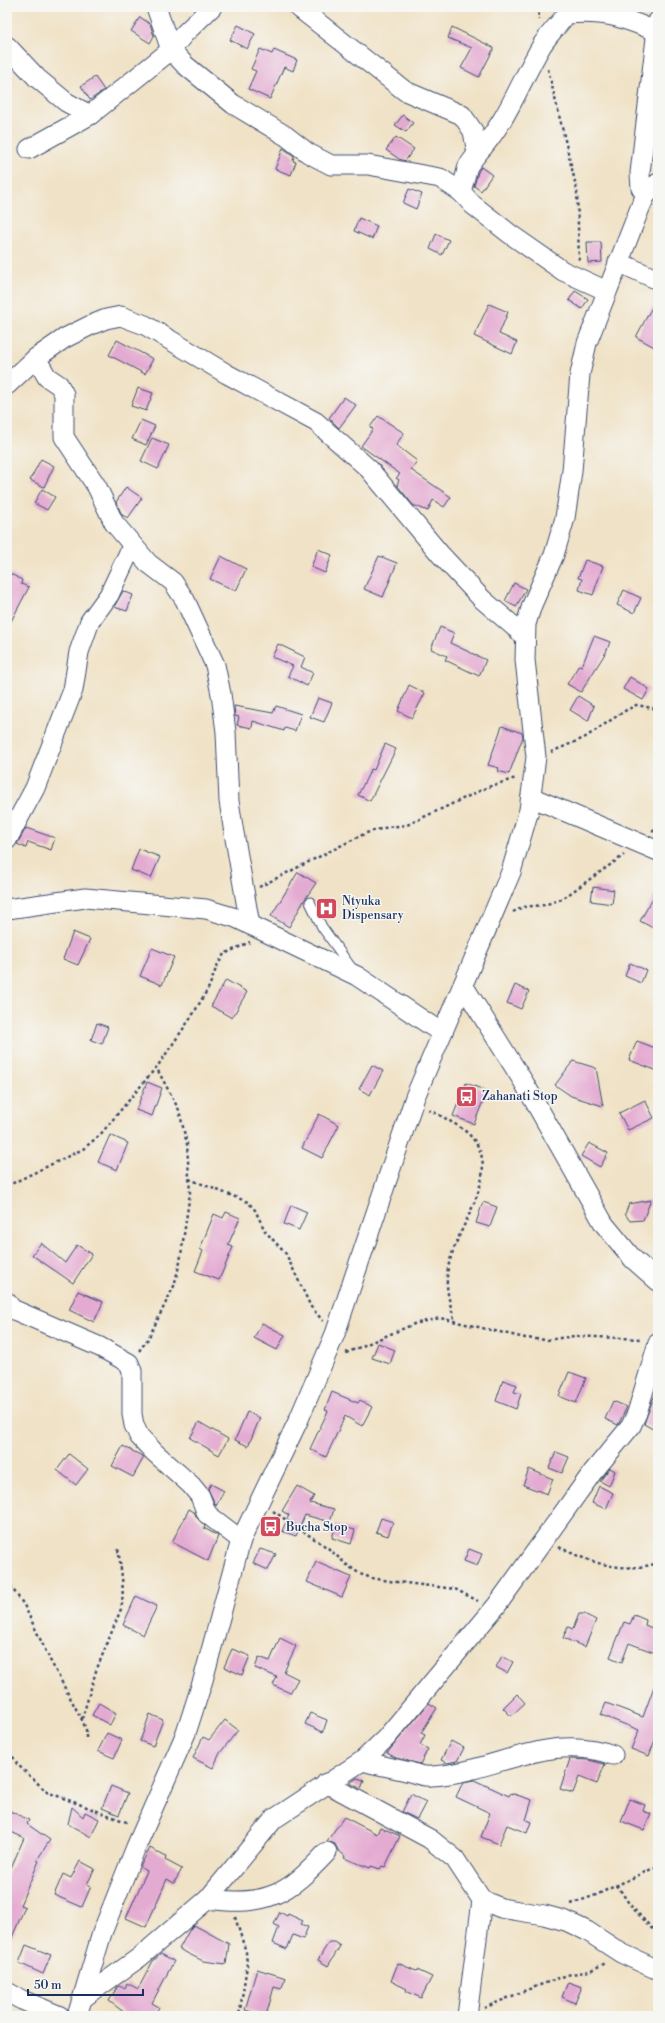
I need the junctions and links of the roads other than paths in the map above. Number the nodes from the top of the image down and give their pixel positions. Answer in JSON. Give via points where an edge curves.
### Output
{"nodes":[{"id":1,"x":156,"y":7,"type":"edge"},
{"id":2,"x":212,"y":7,"type":"edge"},
{"id":3,"x":298,"y":7,"type":"edge"},
{"id":4,"x":657,"y":27,"type":"edge"},
{"id":5,"x":7,"y":46,"type":"edge"},
{"id":6,"x":171,"y":50,"type":"junction"},
{"id":7,"x":90,"y":115,"type":"junction"},
{"id":8,"x":462,"y":115,"type":"junction"},
{"id":9,"x":503,"y":121,"type":"junction"},
{"id":10,"x":29,"y":149,"type":"dead end"},
{"id":11,"x":477,"y":154,"type":"junction"},
{"id":12,"x":652,"y":189,"type":"edge"},
{"id":13,"x":461,"y":192,"type":"junction"},
{"id":14,"x":618,"y":262,"type":"junction"},
{"id":15,"x":658,"y":280,"type":"edge"},
{"id":16,"x":607,"y":291,"type":"junction"},
{"id":17,"x":36,"y":358,"type":"junction"},
{"id":18,"x":7,"y":386,"type":"edge"},
{"id":19,"x":132,"y":546,"type":"junction"},
{"id":20,"x":525,"y":636,"type":"junction"},
{"id":21,"x":531,"y":797,"type":"junction"},
{"id":22,"x":7,"y":840,"type":"edge"},
{"id":23,"x":658,"y":851,"type":"edge"},
{"id":24,"x":310,"y":902,"type":"dead end"},
{"id":25,"x":7,"y":910,"type":"edge"},
{"id":26,"x":250,"y":925,"type":"junction"},
{"id":27,"x":357,"y":976,"type":"junction"},
{"id":28,"x":463,"y":986,"type":"junction"},
{"id":29,"x":442,"y":1033,"type":"junction"},
{"id":30,"x":658,"y":1281,"type":"edge"},
{"id":31,"x":7,"y":1302,"type":"edge"},
{"id":32,"x":654,"y":1341,"type":"edge"},
{"id":33,"x":241,"y":1540,"type":"junction"},
{"id":34,"x":613,"y":1755,"type":"dead end"},
{"id":35,"x":362,"y":1761,"type":"junction"},
{"id":36,"x":326,"y":1783,"type":"junction"},
{"id":37,"x":327,"y":1852,"type":"dead end"},
{"id":38,"x":208,"y":1899,"type":"junction"},
{"id":39,"x":482,"y":1900,"type":"junction"},
{"id":40,"x":658,"y":1970,"type":"edge"},
{"id":41,"x":7,"y":1992,"type":"edge"},
{"id":42,"x":83,"y":1998,"type":"junction"},
{"id":43,"x":467,"y":2012,"type":"edge"},
{"id":44,"x":60,"y":2016,"type":"edge"},
{"id":45,"x":77,"y":2016,"type":"edge"}],
"edges":[{"from":1,"to":6,"type":"street"},
{"from":2,"to":6,"type":"street"},
{"from":3,"to":8,"type":"street","via":[[405,91]]},
{"from":4,"to":9,"type":"street","via":[[604,13],[567,14],[543,45]]},
{"from":4,"to":12,"type":"street","via":[[640,173],[641,188]]},
{"from":5,"to":7,"type":"street","via":[[37,78],[66,102]]},
{"from":6,"to":7,"type":"street"},
{"from":6,"to":13,"type":"street","via":[[184,65],[233,104],[331,165],[368,165],[427,175],[440,178]]},
{"from":7,"to":10,"type":"street"},
{"from":8,"to":9,"type":"street","via":[[486,122]]},
{"from":8,"to":11,"type":"street","via":[[473,131]]},
{"from":9,"to":11,"type":"street","via":[[490,141]]},
{"from":11,"to":13,"type":"street","via":[[468,166]]},
{"from":12,"to":14,"type":"street"},
{"from":13,"to":16,"type":"street","via":[[473,206],[563,271]]},
{"from":14,"to":15,"type":"street"},
{"from":14,"to":16,"type":"street"},
{"from":16,"to":20,"type":"street","via":[[587,343],[581,368],[565,518],[554,555],[528,615]]},
{"from":17,"to":18,"type":"street"},
{"from":17,"to":19,"type":"street","via":[[47,377],[63,389],[64,436],[97,487],[114,523]]},
{"from":17,"to":20,"type":"street","via":[[65,338],[106,319],[120,316],[145,325],[226,374],[316,422],[369,469],[440,554],[482,599]]},
{"from":19,"to":22,"type":"street","via":[[109,595],[90,620],[79,652],[73,690],[35,788]]},
{"from":19,"to":26,"type":"street","via":[[148,563],[173,582],[185,600],[215,665],[225,724],[232,821]]},
{"from":20,"to":21,"type":"street","via":[[535,765]]},
{"from":21,"to":23,"type":"street"},
{"from":21,"to":28,"type":"street","via":[[511,872]]},
{"from":24,"to":27,"type":"lane","via":[[322,927]]},
{"from":25,"to":26,"type":"street","via":[[85,898],[206,909]]},
{"from":26,"to":27,"type":"street"},
{"from":27,"to":29,"type":"street"},
{"from":28,"to":29,"type":"street"},
{"from":28,"to":30,"type":"street","via":[[523,1081],[604,1224],[633,1259]]},
{"from":29,"to":33,"type":"street","via":[[412,1106],[324,1362]]},
{"from":31,"to":33,"type":"street","via":[[12,1309],[100,1347],[129,1363],[132,1371],[132,1414],[139,1436],[191,1485],[200,1496],[207,1514]]},
{"from":32,"to":35,"type":"street","via":[[637,1413],[631,1426],[597,1467],[493,1609],[386,1738]]},
{"from":33,"to":42,"type":"street","via":[[186,1733],[102,1934]]},
{"from":34,"to":35,"type":"street","via":[[586,1747],[566,1747],[542,1750],[454,1774],[428,1776]]},
{"from":35,"to":36,"type":"street"},
{"from":36,"to":38,"type":"street","via":[[274,1819]]},
{"from":36,"to":39,"type":"street","via":[[430,1839],[455,1859]]},
{"from":37,"to":38,"type":"street","via":[[289,1889],[270,1898],[229,1902]]},
{"from":38,"to":42,"type":"street","via":[[140,1956]]},
{"from":39,"to":40,"type":"street","via":[[501,1908],[544,1915],[573,1924],[622,1953]]},
{"from":39,"to":43,"type":"street"},
{"from":41,"to":44,"type":"street"},
{"from":42,"to":45,"type":"street"}]}
